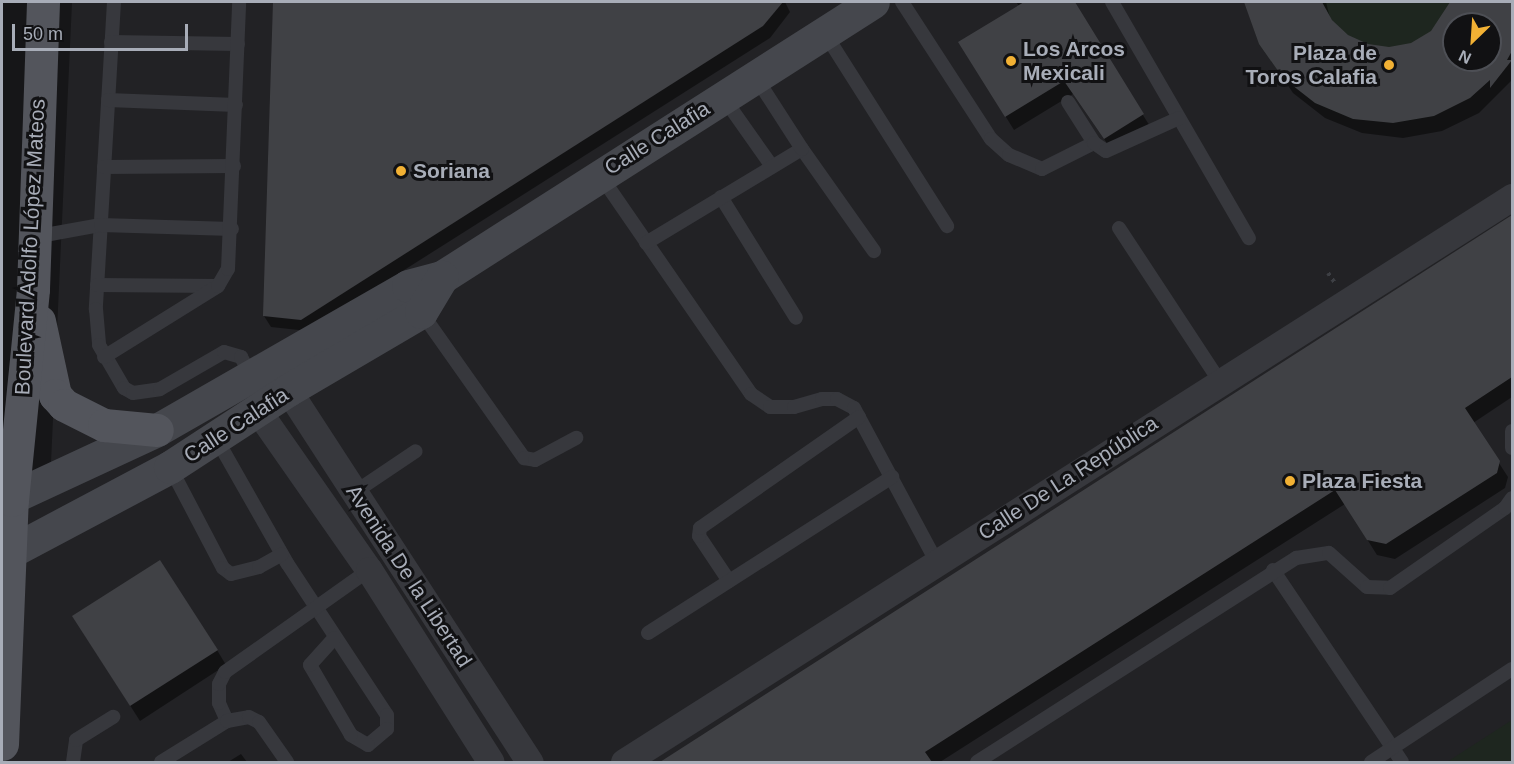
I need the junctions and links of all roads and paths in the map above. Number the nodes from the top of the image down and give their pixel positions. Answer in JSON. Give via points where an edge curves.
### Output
{"nodes":[{"id":1,"x":43,"y":2,"type":"edge"},
{"id":2,"x":114,"y":2,"type":"edge"},
{"id":3,"x":239,"y":2,"type":"edge"},
{"id":4,"x":873,"y":2,"type":"edge"},
{"id":5,"x":902,"y":2,"type":"edge"},
{"id":6,"x":1112,"y":2,"type":"edge"},
{"id":7,"x":824,"y":33,"type":"junction"},
{"id":8,"x":111,"y":42,"type":"junction"},
{"id":9,"x":238,"y":44,"type":"junction"},
{"id":10,"x":755,"y":76,"type":"junction"},
{"id":11,"x":723,"y":97,"type":"junction"},
{"id":12,"x":108,"y":100,"type":"junction"},
{"id":13,"x":1068,"y":102,"type":"dead end"},
{"id":14,"x":236,"y":105,"type":"junction"},
{"id":15,"x":1179,"y":118,"type":"junction"},
{"id":16,"x":1094,"y":143,"type":"junction"},
{"id":17,"x":802,"y":149,"type":"junction"},
{"id":18,"x":771,"y":165,"type":"junction"},
{"id":19,"x":234,"y":166,"type":"junction"},
{"id":20,"x":104,"y":167,"type":"junction"},
{"id":21,"x":600,"y":175,"type":"junction"},
{"id":22,"x":1512,"y":196,"type":"edge"},
{"id":23,"x":721,"y":197,"type":"junction"},
{"id":24,"x":101,"y":225,"type":"junction"},
{"id":25,"x":947,"y":226,"type":"dead end"},
{"id":26,"x":1119,"y":228,"type":"dead end"},
{"id":27,"x":232,"y":229,"type":"junction"},
{"id":28,"x":34,"y":237,"type":"junction"},
{"id":29,"x":1249,"y":238,"type":"dead end"},
{"id":30,"x":646,"y":243,"type":"junction"},
{"id":31,"x":874,"y":251,"type":"dead end"},
{"id":32,"x":97,"y":285,"type":"junction"},
{"id":33,"x":218,"y":286,"type":"junction"},
{"id":34,"x":33,"y":289,"type":"junction"},
{"id":35,"x":415,"y":299,"type":"junction"},
{"id":36,"x":796,"y":318,"type":"dead end"},
{"id":37,"x":104,"y":357,"type":"junction"},
{"id":38,"x":251,"y":376,"type":"junction"},
{"id":39,"x":1219,"y":380,"type":"junction"},
{"id":40,"x":288,"y":390,"type":"junction"},
{"id":41,"x":258,"y":411,"type":"junction"},
{"id":42,"x":859,"y":417,"type":"junction"},
{"id":43,"x":157,"y":430,"type":"junction"},
{"id":44,"x":1512,"y":431,"type":"edge"},
{"id":45,"x":216,"y":438,"type":"junction"},
{"id":46,"x":576,"y":438,"type":"dead end"},
{"id":47,"x":1512,"y":448,"type":"edge"},
{"id":48,"x":416,"y":452,"type":"dead end"},
{"id":49,"x":170,"y":467,"type":"junction"},
{"id":50,"x":892,"y":477,"type":"junction"},
{"id":51,"x":355,"y":492,"type":"junction"},
{"id":52,"x":1512,"y":498,"type":"edge"},
{"id":53,"x":7,"y":501,"type":"edge"},
{"id":54,"x":7,"y":551,"type":"edge"},
{"id":55,"x":282,"y":554,"type":"junction"},
{"id":56,"x":937,"y":563,"type":"junction"},
{"id":57,"x":369,"y":570,"type":"junction"},
{"id":58,"x":1273,"y":570,"type":"junction"},
{"id":59,"x":729,"y":581,"type":"junction"},
{"id":60,"x":315,"y":607,"type":"junction"},
{"id":61,"x":648,"y":633,"type":"dead end"},
{"id":62,"x":334,"y":638,"type":"junction"},
{"id":63,"x":1512,"y":669,"type":"edge"},
{"id":64,"x":113,"y":717,"type":"dead end"},
{"id":65,"x":227,"y":722,"type":"junction"},
{"id":66,"x":2,"y":744,"type":"edge"},
{"id":67,"x":1393,"y":749,"type":"junction"},
{"id":68,"x":73,"y":762,"type":"edge"},
{"id":69,"x":161,"y":762,"type":"edge"},
{"id":70,"x":287,"y":762,"type":"edge"},
{"id":71,"x":491,"y":762,"type":"edge"},
{"id":72,"x":530,"y":762,"type":"edge"},
{"id":73,"x":624,"y":762,"type":"edge"},
{"id":74,"x":977,"y":762,"type":"edge"},
{"id":75,"x":1371,"y":762,"type":"edge"},
{"id":76,"x":1402,"y":762,"type":"edge"}],
"edges":[{"from":1,"to":28,"type":"main road","name":"Boulevard Adolfo López Mateos"},
{"from":2,"to":8,"type":"lane"},
{"from":3,"to":9,"type":"lane"},
{"from":4,"to":7,"type":"street","name":"Calle Calafia"},
{"from":5,"to":16,"type":"lane","via":[[991,139],[1009,155],[1042,169]]},
{"from":6,"to":15,"type":"lane"},
{"from":7,"to":10,"type":"street","name":"Calle Calafia"},
{"from":7,"to":25,"type":"lane"},
{"from":8,"to":9,"type":"lane"},
{"from":8,"to":12,"type":"lane"},
{"from":9,"to":14,"type":"lane"},
{"from":10,"to":11,"type":"street","name":"Calle Calafia"},
{"from":10,"to":17,"type":"lane"},
{"from":11,"to":18,"type":"lane"},
{"from":11,"to":21,"type":"street","name":"Calle Calafia"},
{"from":12,"to":14,"type":"lane"},
{"from":12,"to":20,"type":"lane"},
{"from":13,"to":16,"type":"lane"},
{"from":14,"to":19,"type":"lane"},
{"from":15,"to":16,"type":"lane","via":[[1114,150]]},
{"from":15,"to":29,"type":"lane"},
{"from":17,"to":18,"type":"lane"},
{"from":17,"to":31,"type":"lane"},
{"from":18,"to":23,"type":"lane"},
{"from":19,"to":20,"type":"lane"},
{"from":19,"to":27,"type":"lane"},
{"from":20,"to":24,"type":"lane"},
{"from":21,"to":30,"type":"lane"},
{"from":21,"to":35,"type":"street","name":"Calle Calafia"},
{"from":22,"to":39,"type":"street","name":"Calle De La República"},
{"from":23,"to":30,"type":"lane"},
{"from":23,"to":36,"type":"lane"},
{"from":24,"to":27,"type":"lane"},
{"from":24,"to":28,"type":"lane"},
{"from":24,"to":32,"type":"lane"},
{"from":26,"to":39,"type":"lane"},
{"from":27,"to":33,"type":"lane","via":[[231,258]]},
{"from":28,"to":34,"type":"main road","name":"Boulevard Adolfo López Mateos"},
{"from":30,"to":42,"type":"lane","via":[[736,375],[761,403],[784,408],[837,399],[854,408]]},
{"from":32,"to":33,"type":"lane"},
{"from":32,"to":37,"type":"lane","via":[[96,327]]},
{"from":33,"to":37,"type":"lane"},
{"from":34,"to":43,"type":"main road","via":[[55,395],[90,421]]},
{"from":34,"to":53,"type":"main road","name":"Boulevard Adolfo López Mateos"},
{"from":35,"to":38,"type":"street","name":"Calle Calafia"},
{"from":35,"to":40,"type":"street","name":"Calle Calafia"},
{"from":35,"to":46,"type":"lane","via":[[524,458],[535,460]]},
{"from":37,"to":38,"type":"lane","via":[[124,388],[133,393],[160,389],[224,352],[241,357]]},
{"from":38,"to":43,"type":"street","name":"Calle Calafia"},
{"from":39,"to":56,"type":"street","name":"Calle De La República"},
{"from":40,"to":41,"type":"street","name":"Calle Calafia"},
{"from":40,"to":51,"type":"street","name":"Avenida De la Libertad"},
{"from":41,"to":45,"type":"street","name":"Calle Calafia"},
{"from":41,"to":57,"type":"street","name":"Avenida De la Libertad"},
{"from":42,"to":50,"type":"lane"},
{"from":42,"to":59,"type":"lane","via":[[700,528],[699,536]]},
{"from":43,"to":53,"type":"street","name":"Calle Calafia"},
{"from":44,"to":47,"type":"lane"},
{"from":45,"to":49,"type":"street","name":"Calle Calafia"},
{"from":45,"to":55,"type":"lane"},
{"from":48,"to":51,"type":"lane"},
{"from":49,"to":54,"type":"street","name":"Calle Calafia"},
{"from":49,"to":55,"type":"lane","via":[[223,568],[237,575]]},
{"from":50,"to":56,"type":"lane"},
{"from":50,"to":59,"type":"lane"},
{"from":51,"to":72,"type":"street","name":"Avenida De la Libertad"},
{"from":52,"to":58,"type":"lane","via":[[1505,508],[1390,588],[1367,587],[1329,553],[1305,554]]},
{"from":53,"to":54,"type":"main road","name":"Boulevard Adolfo López Mateos"},
{"from":54,"to":66,"type":"main road","name":"Boulevard Adolfo López Mateos"},
{"from":55,"to":60,"type":"lane"},
{"from":56,"to":73,"type":"street","name":"Calle De La República"},
{"from":57,"to":60,"type":"lane"},
{"from":57,"to":71,"type":"street","name":"Avenida De la Libertad"},
{"from":58,"to":67,"type":"lane"},
{"from":58,"to":74,"type":"lane","via":[[1179,636],[1000,744]]},
{"from":59,"to":61,"type":"lane"},
{"from":60,"to":62,"type":"lane"},
{"from":60,"to":65,"type":"lane","via":[[220,679],[219,703]]},
{"from":62,"to":62,"type":"lane","via":[[387,715],[389,723],[384,734],[368,745],[351,735],[310,665]]},
{"from":63,"to":67,"type":"lane"},
{"from":64,"to":68,"type":"lane","via":[[76,740]]},
{"from":65,"to":69,"type":"lane"},
{"from":65,"to":70,"type":"lane","via":[[249,717],[259,722]]},
{"from":67,"to":75,"type":"lane"},
{"from":67,"to":76,"type":"lane"}]}
